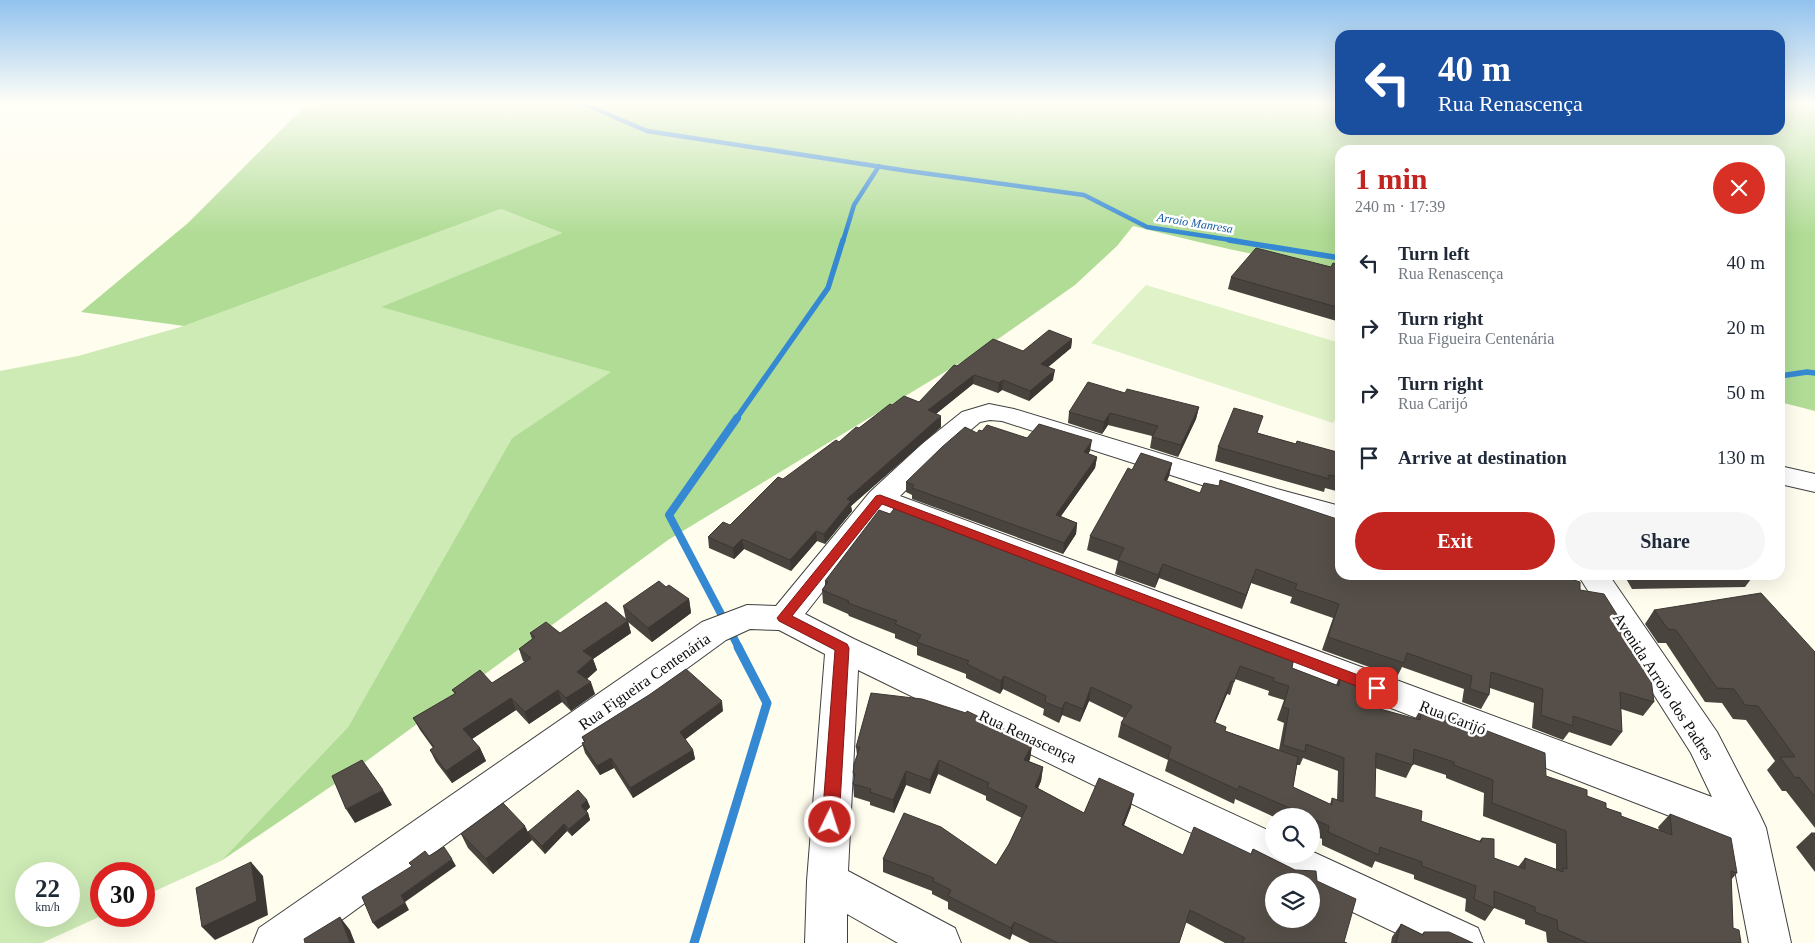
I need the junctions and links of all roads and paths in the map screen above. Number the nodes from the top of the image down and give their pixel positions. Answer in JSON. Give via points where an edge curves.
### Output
{"nodes":[{"id":1,"x":1785,"y":476,"type":"edge"},
{"id":2,"x":1815,"y":483,"type":"edge"},
{"id":3,"x":880,"y":499,"type":"junction"},
{"id":4,"x":1335,"y":515,"type":"edge"},
{"id":5,"x":1595,"y":580,"type":"edge"},
{"id":6,"x":784,"y":618,"type":"junction"},
{"id":7,"x":842,"y":648,"type":"junction"},
{"id":8,"x":1746,"y":828,"type":"junction"},
{"id":9,"x":1265,"y":848,"type":"edge"},
{"id":10,"x":1296,"y":863,"type":"edge"},
{"id":11,"x":827,"y":881,"type":"junction"},
{"id":12,"x":274,"y":943,"type":"edge"},
{"id":13,"x":826,"y":943,"type":"edge"},
{"id":14,"x":940,"y":943,"type":"edge"},
{"id":15,"x":1463,"y":943,"type":"edge"},
{"id":16,"x":1770,"y":943,"type":"edge"}],
"edges":[{"from":1,"to":2,"type":"street"},
{"from":3,"to":4,"type":"street","via":[[971,417],[989,412],[1005,414]]},
{"from":3,"to":6,"type":"street"},
{"from":3,"to":8,"type":"street","name":"Rua Carijó"},
{"from":5,"to":8,"type":"street","name":"Avenida Arroio dos Padres","via":[[1704,743]]},
{"from":6,"to":7,"type":"street","name":"Rua Renascença"},
{"from":6,"to":12,"type":"street","name":"Rua Figueira Centenária","via":[[747,617],[714,631]]},
{"from":7,"to":9,"type":"street","name":"Rua Renascença"},
{"from":7,"to":11,"type":"street"},
{"from":8,"to":16,"type":"street","name":"Avenida Arroio dos Padres"},
{"from":10,"to":15,"type":"street","name":"Rua Renascença"},
{"from":11,"to":13,"type":"street"},
{"from":11,"to":14,"type":"street"}]}
